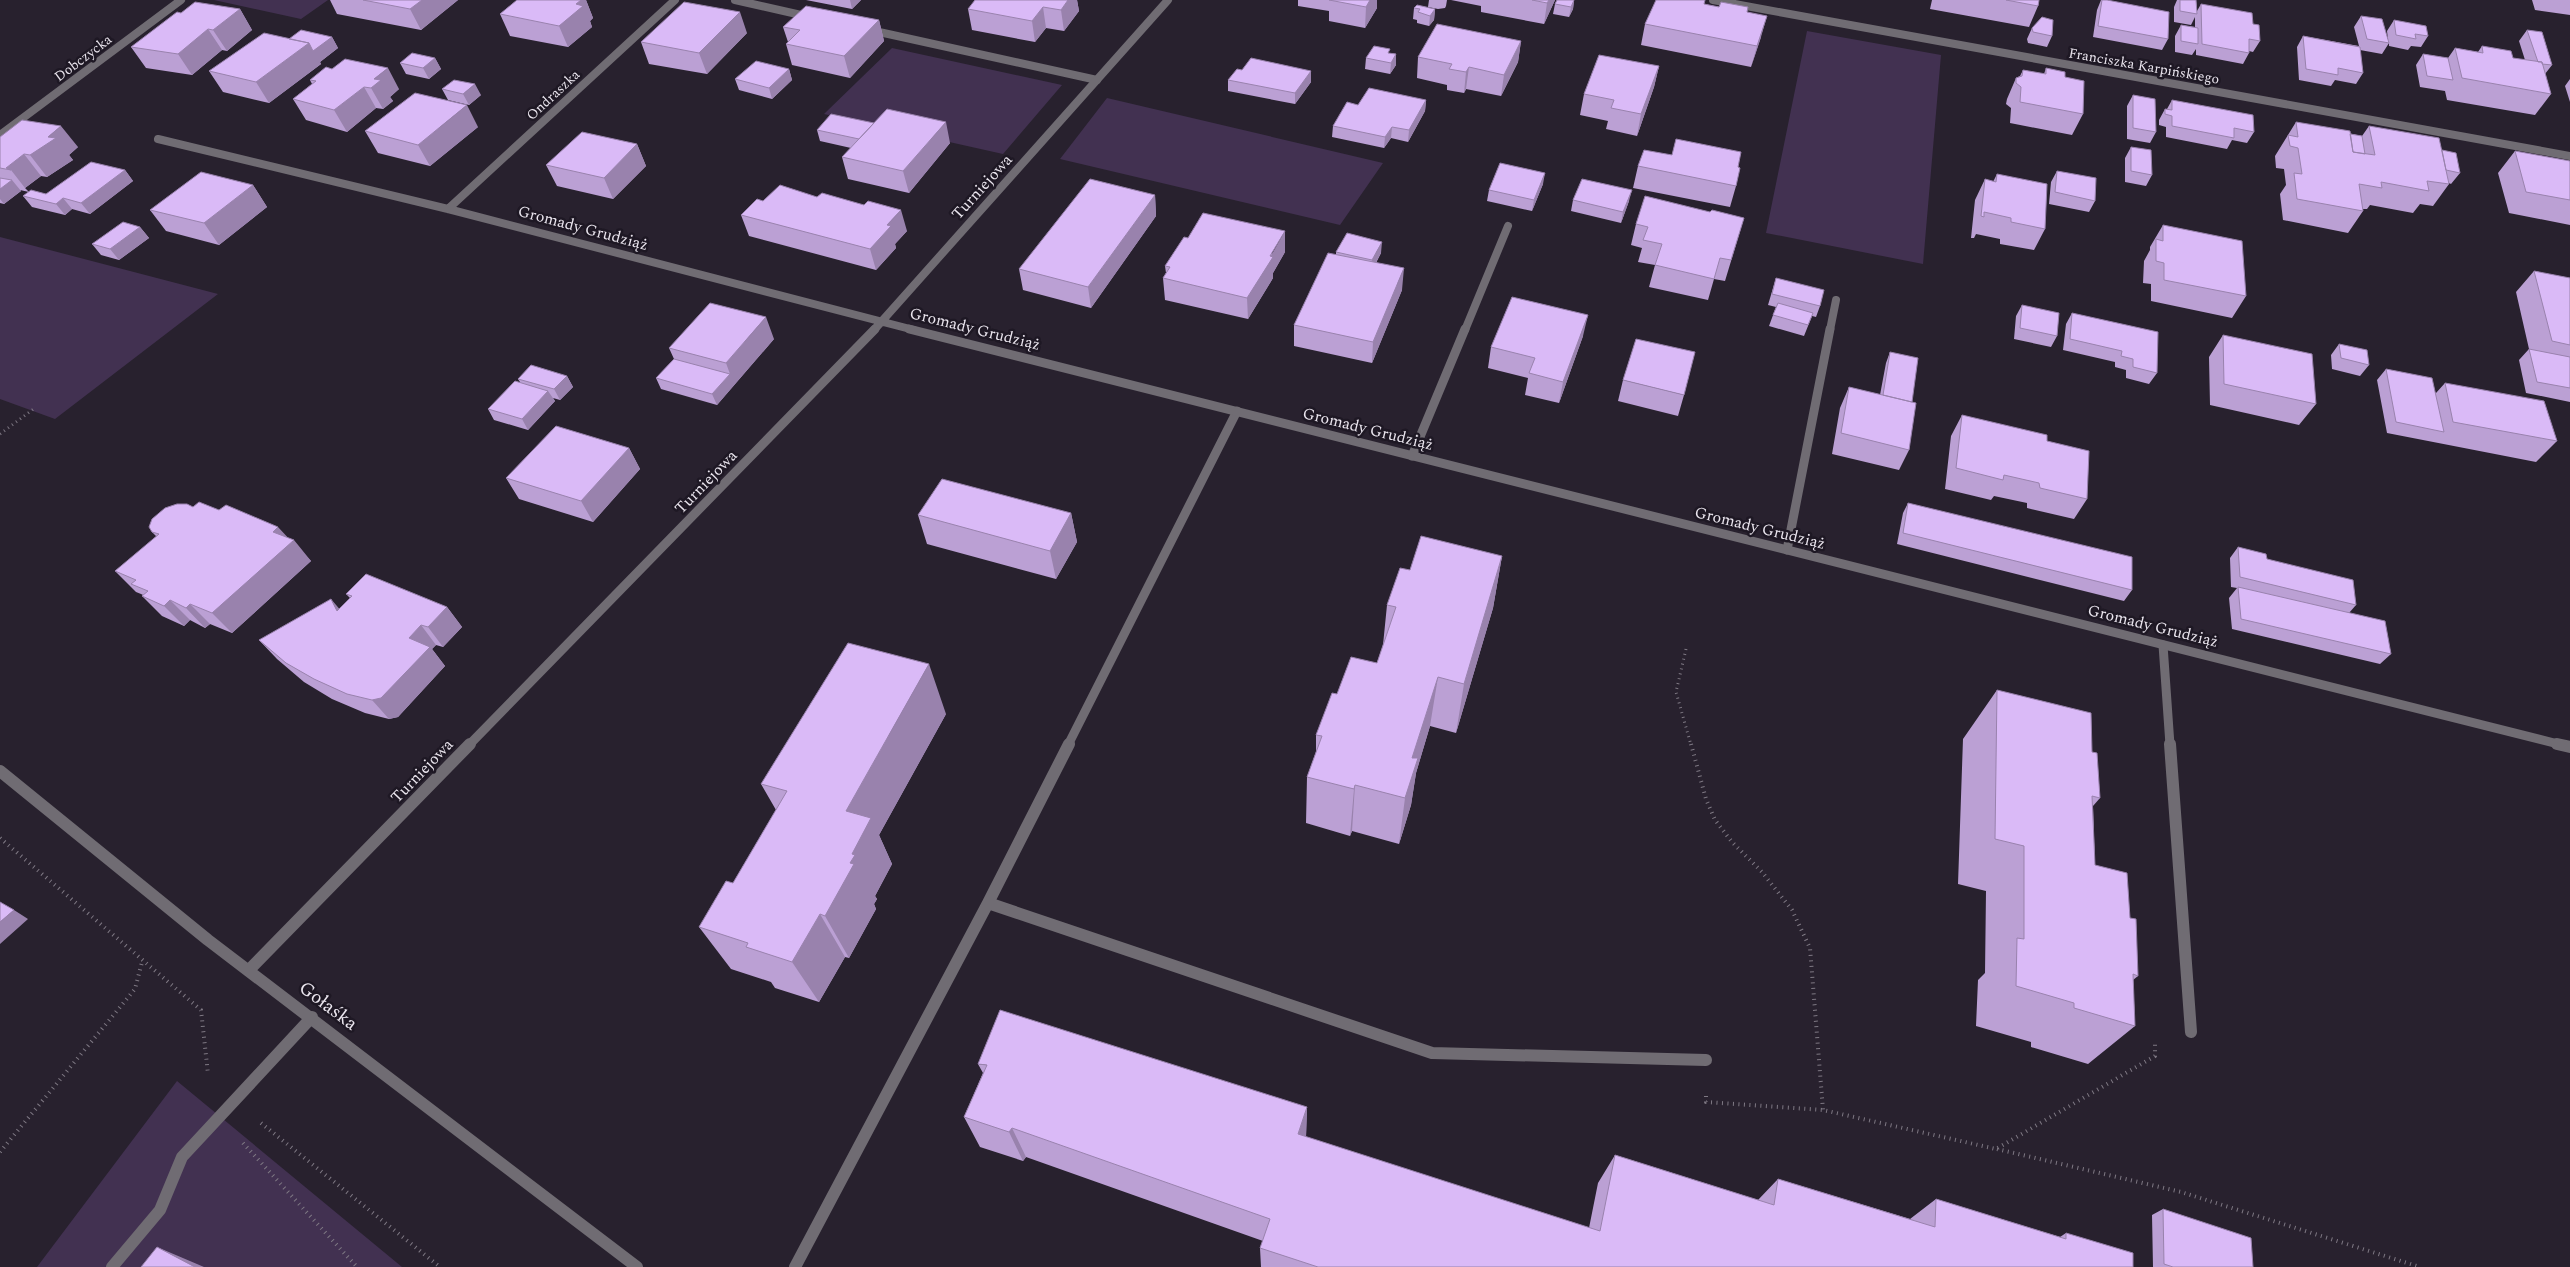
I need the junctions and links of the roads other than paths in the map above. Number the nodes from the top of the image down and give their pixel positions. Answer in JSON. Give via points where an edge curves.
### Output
{"nodes":[{"id":1,"x":181,"y":0,"type":"edge"},
{"id":2,"x":675,"y":0,"type":"edge"},
{"id":3,"x":735,"y":0,"type":"edge"},
{"id":4,"x":1168,"y":0,"type":"edge"},
{"id":5,"x":1713,"y":0,"type":"edge"},
{"id":6,"x":821,"y":19,"type":"edge"},
{"id":7,"x":859,"y":27,"type":"edge"},
{"id":8,"x":1097,"y":80,"type":"junction"},
{"id":9,"x":0,"y":135,"type":"edge"},
{"id":10,"x":158,"y":138,"type":"dead end"},
{"id":11,"x":2570,"y":156,"type":"edge"},
{"id":12,"x":448,"y":209,"type":"junction"},
{"id":13,"x":1508,"y":226,"type":"dead end"},
{"id":14,"x":1836,"y":300,"type":"dead end"},
{"id":15,"x":882,"y":322,"type":"junction"},
{"id":16,"x":1238,"y":411,"type":"junction"},
{"id":17,"x":1412,"y":456,"type":"junction"},
{"id":18,"x":1787,"y":550,"type":"junction"},
{"id":19,"x":2163,"y":645,"type":"junction"},
{"id":20,"x":2570,"y":747,"type":"edge"},
{"id":21,"x":0,"y":771,"type":"edge"},
{"id":22,"x":988,"y":903,"type":"junction"},
{"id":23,"x":249,"y":970,"type":"junction"},
{"id":24,"x":312,"y":1017,"type":"junction"},
{"id":25,"x":2191,"y":1032,"type":"road end"},
{"id":26,"x":1706,"y":1060,"type":"road end"},
{"id":27,"x":112,"y":1267,"type":"edge"},
{"id":28,"x":637,"y":1267,"type":"edge"},
{"id":29,"x":795,"y":1267,"type":"edge"}],
"edges":[{"from":1,"to":9,"type":"street","name":"Dobczycka"},
{"from":2,"to":12,"type":"street","name":"Ondraszka"},
{"from":3,"to":6,"type":"street"},
{"from":4,"to":8,"type":"street","name":"Turniejowa"},
{"from":5,"to":11,"type":"street","name":"Franciszka Karpińskiego"},
{"from":7,"to":8,"type":"street"},
{"from":8,"to":15,"type":"street","name":"Turniejowa"},
{"from":10,"to":12,"type":"street","name":"Gromady Grudziąż"},
{"from":12,"to":15,"type":"street","name":"Gromady Grudziąż"},
{"from":13,"to":17,"type":"street"},
{"from":14,"to":18,"type":"street"},
{"from":15,"to":16,"type":"street","name":"Gromady Grudziąż"},
{"from":15,"to":23,"type":"street","name":"Turniejowa"},
{"from":16,"to":17,"type":"street","name":"Gromady Grudziąż"},
{"from":16,"to":22,"type":"street"},
{"from":17,"to":18,"type":"street","name":"Gromady Grudziąż"},
{"from":18,"to":19,"type":"street","name":"Gromady Grudziąż"},
{"from":19,"to":20,"type":"street","name":"Gromady Grudziąż"},
{"from":19,"to":25,"type":"street"},
{"from":21,"to":23,"type":"street","name":"Gołaśka"},
{"from":22,"to":26,"type":"street","via":[[1432,1053]]},
{"from":22,"to":29,"type":"street"},
{"from":23,"to":24,"type":"street","name":"Gołaśka"},
{"from":24,"to":27,"type":"street","via":[[182,1157],[160,1210]]},
{"from":24,"to":28,"type":"street","name":"Gołaśka"}]}
